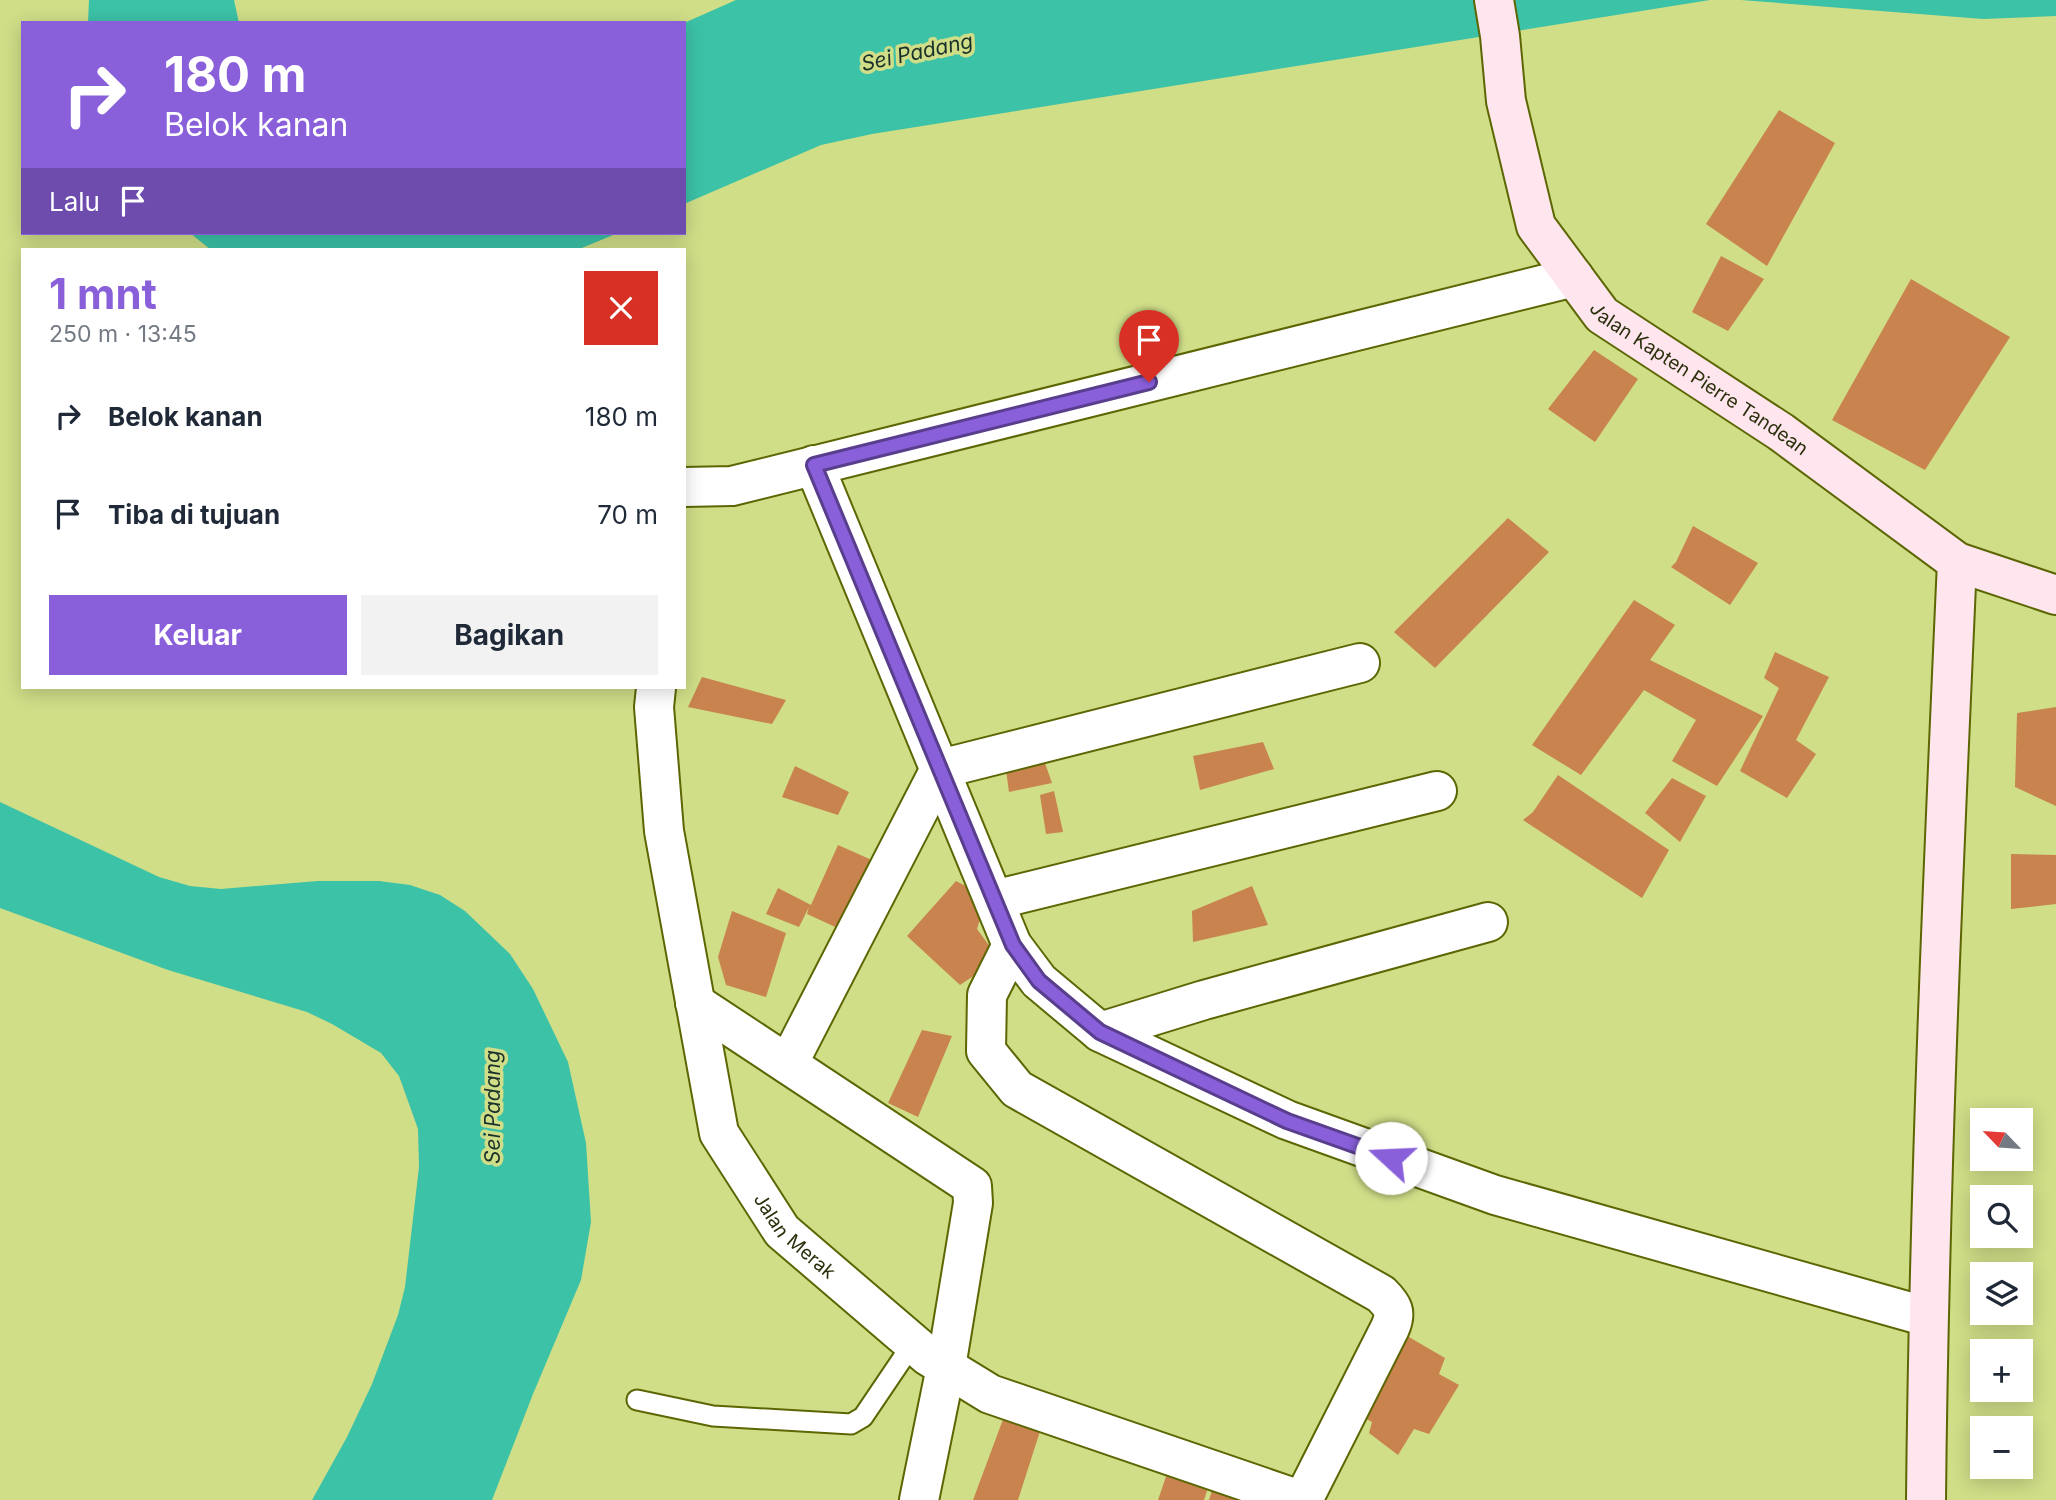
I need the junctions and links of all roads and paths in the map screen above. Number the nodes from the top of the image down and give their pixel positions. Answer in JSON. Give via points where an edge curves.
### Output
{"nodes":[{"id":1,"x":1497,"y":18,"type":"edge"},
{"id":2,"x":1574,"y":277,"type":"junction"},
{"id":3,"x":814,"y":465,"type":"junction"},
{"id":4,"x":686,"y":487,"type":"edge"},
{"id":5,"x":1957,"y":562,"type":"junction"},
{"id":6,"x":2056,"y":595,"type":"edge"},
{"id":7,"x":1360,"y":663,"type":"dead end"},
{"id":8,"x":656,"y":689,"type":"edge"},
{"id":9,"x":940,"y":769,"type":"junction"},
{"id":10,"x":1437,"y":791,"type":"dead end"},
{"id":11,"x":994,"y":900,"type":"junction"},
{"id":12,"x":1488,"y":922,"type":"dead end"},
{"id":13,"x":1013,"y":945,"type":"junction"},
{"id":14,"x":695,"y":1003,"type":"junction"},
{"id":15,"x":1100,"y":1032,"type":"junction"},
{"id":16,"x":788,"y":1064,"type":"junction"},
{"id":17,"x":1928,"y":1317,"type":"junction"},
{"id":18,"x":913,"y":1343,"type":"junction"},
{"id":19,"x":946,"y":1367,"type":"junction"},
{"id":20,"x":637,"y":1400,"type":"dead end"},
{"id":21,"x":919,"y":1500,"type":"edge"},
{"id":22,"x":1301,"y":1500,"type":"edge"},
{"id":23,"x":1926,"y":1500,"type":"edge"}],
"edges":[{"from":1,"to":2,"type":"main road","name":"Jalan Kapten Pierre Tandean","via":[[1506,101],[1536,226]]},
{"from":2,"to":3,"type":"street"},
{"from":2,"to":5,"type":"main road","name":"Jalan Kapten Pierre Tandean","via":[[1602,315],[1781,432]]},
{"from":3,"to":4,"type":"street","via":[[732,486]]},
{"from":3,"to":9,"type":"street"},
{"from":5,"to":6,"type":"main road","name":"Jalan Kapten Pierre Tandean"},
{"from":5,"to":17,"type":"main road"},
{"from":7,"to":9,"type":"street"},
{"from":8,"to":14,"type":"street","name":"Jalan Merak","via":[[664,831]]},
{"from":9,"to":11,"type":"street"},
{"from":9,"to":16,"type":"street"},
{"from":10,"to":11,"type":"street"},
{"from":11,"to":13,"type":"street"},
{"from":12,"to":15,"type":"street"},
{"from":13,"to":15,"type":"street","via":[[1039,981]]},
{"from":13,"to":22,"type":"street","via":[[988,995],[986,1051],[1017,1089],[1381,1294],[1391,1304],[1395,1312],[1390,1328]]},
{"from":14,"to":16,"type":"street"},
{"from":14,"to":18,"type":"street","name":"Jalan Merak","via":[[719,1133],[782,1231]]},
{"from":15,"to":17,"type":"street","via":[[1287,1121],[1495,1195]]},
{"from":16,"to":19,"type":"street","via":[[972,1186]]},
{"from":17,"to":23,"type":"main road"},
{"from":18,"to":19,"type":"street","name":"Jalan Merak"},
{"from":18,"to":20,"type":"lane","via":[[863,1418],[851,1424],[713,1416]]},
{"from":19,"to":21,"type":"street"},
{"from":19,"to":22,"type":"street","name":"Jalan Merak","via":[[990,1394]]}]}
